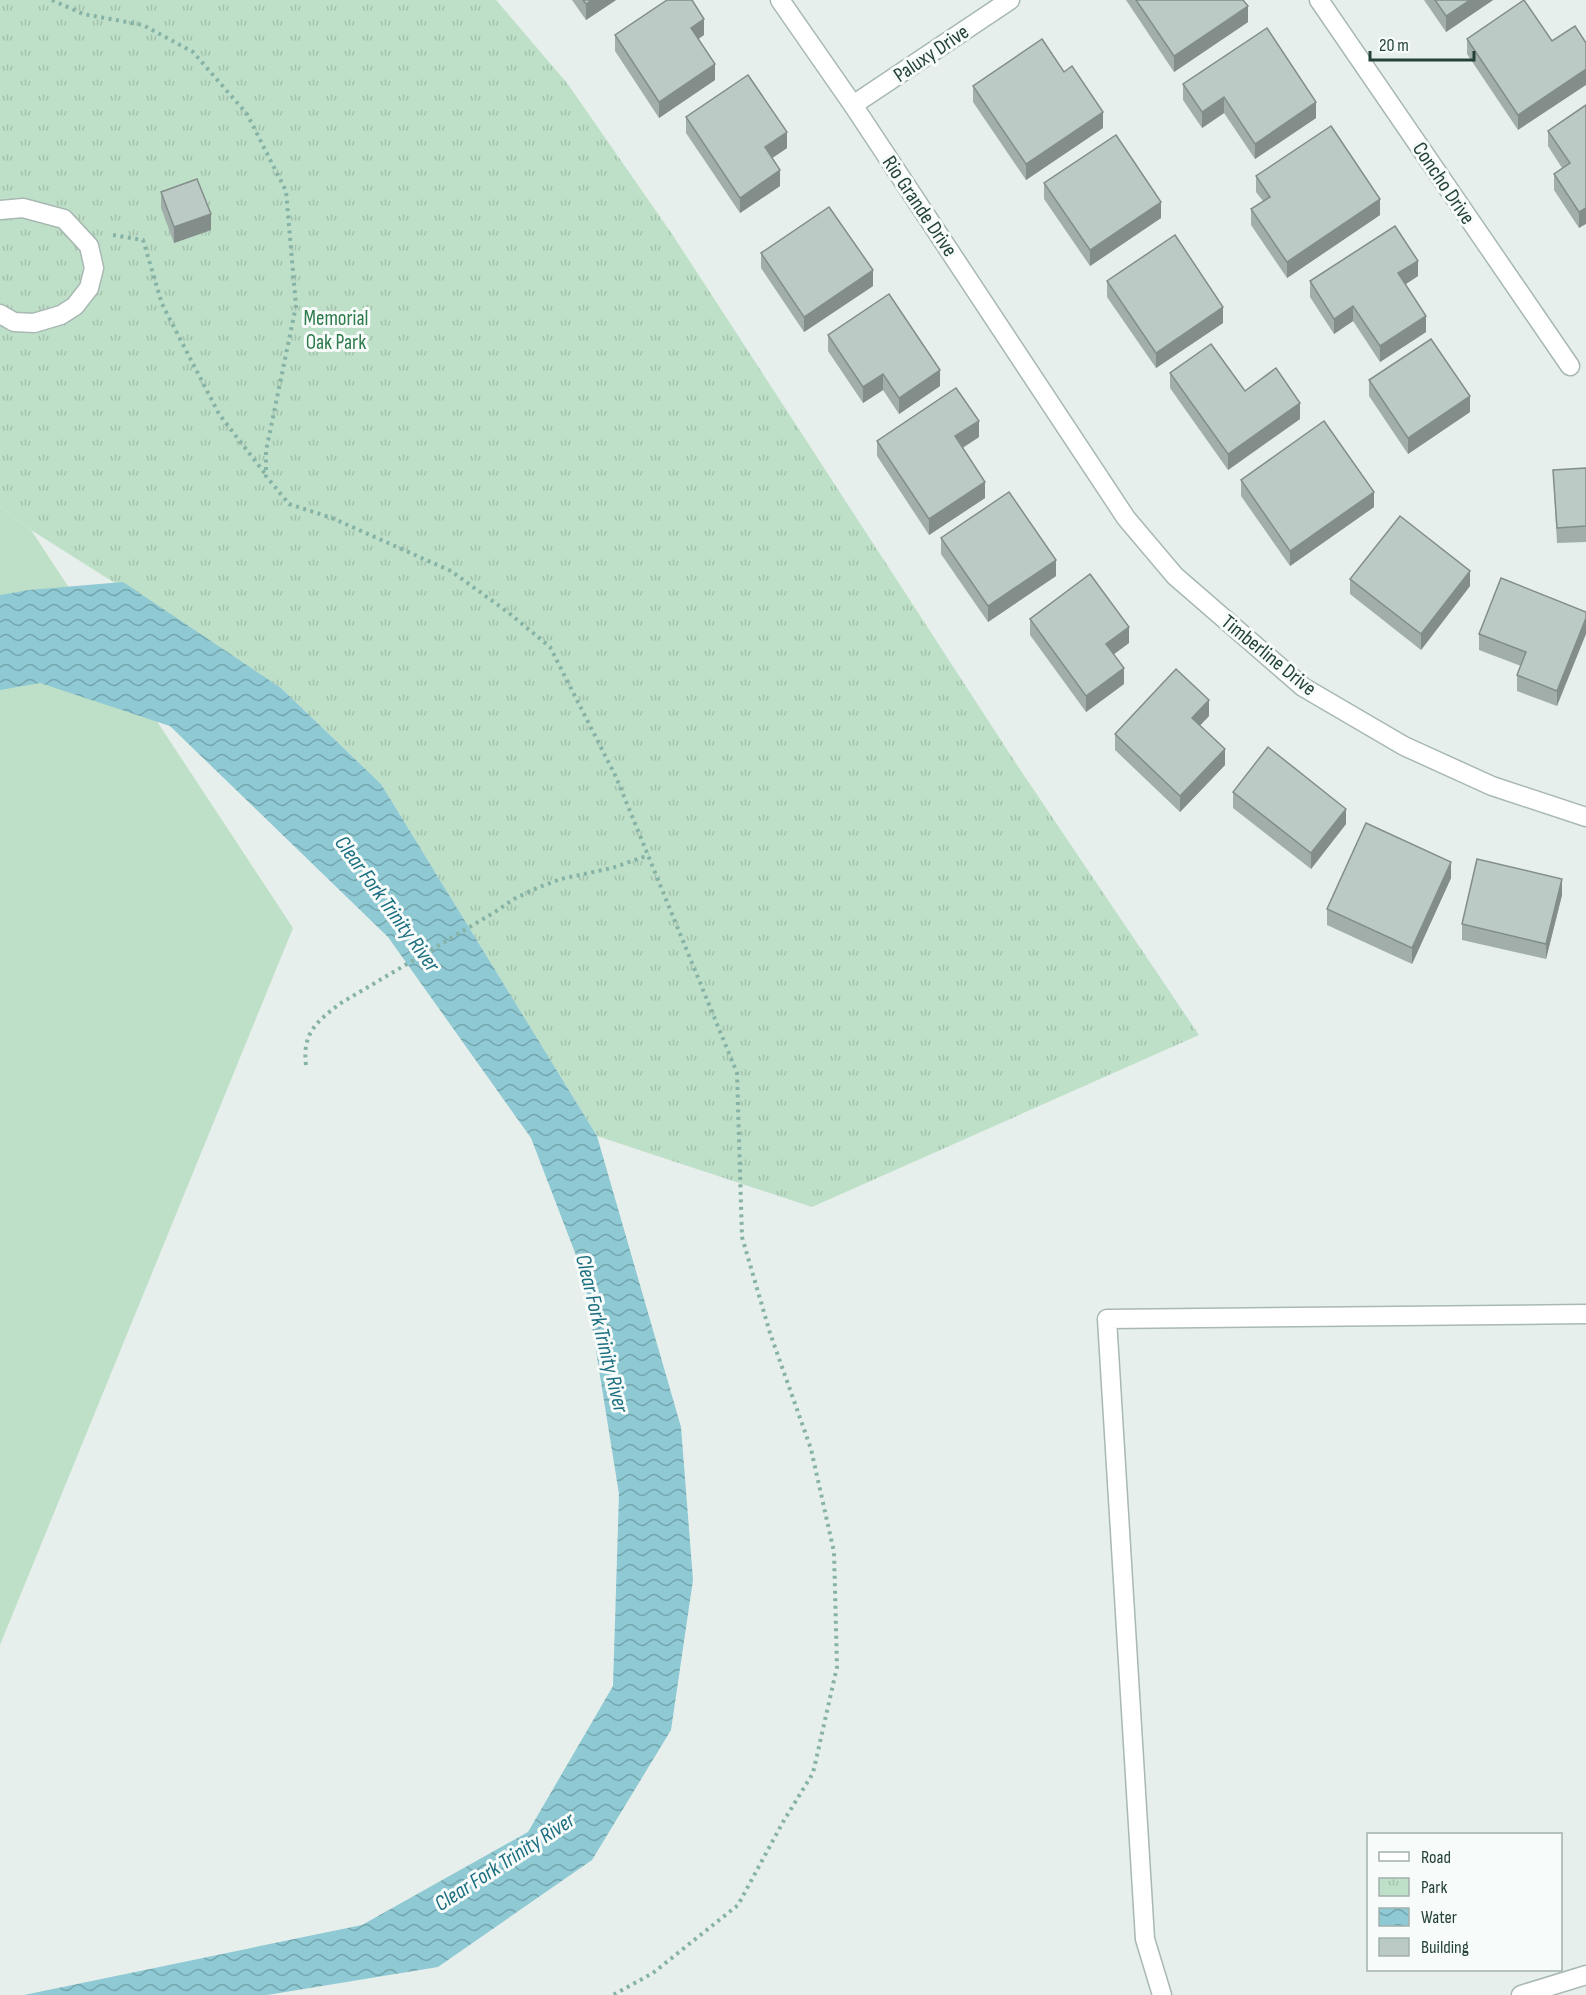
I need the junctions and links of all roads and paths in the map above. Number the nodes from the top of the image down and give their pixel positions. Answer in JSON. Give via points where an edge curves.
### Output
{"nodes":[{"id":1,"x":52,"y":0,"type":"edge"},
{"id":2,"x":780,"y":0,"type":"edge"},
{"id":3,"x":1010,"y":0,"type":"edge"},
{"id":4,"x":1319,"y":0,"type":"edge"},
{"id":5,"x":853,"y":105,"type":"junction"},
{"id":6,"x":0,"y":210,"type":"edge"},
{"id":7,"x":72,"y":228,"type":"junction"},
{"id":8,"x":0,"y":314,"type":"edge"},
{"id":9,"x":1570,"y":366,"type":"dead end"},
{"id":10,"x":1059,"y":414,"type":"joint"},
{"id":11,"x":266,"y":476,"type":"junction"},
{"id":12,"x":1586,"y":817,"type":"edge"},
{"id":13,"x":649,"y":855,"type":"junction"},
{"id":14,"x":306,"y":1065,"type":"dead end"},
{"id":15,"x":1586,"y":1314,"type":"edge"},
{"id":16,"x":1586,"y":1975,"type":"edge"},
{"id":17,"x":613,"y":1995,"type":"edge"},
{"id":18,"x":1162,"y":1995,"type":"edge"},
{"id":19,"x":1521,"y":1995,"type":"edge"}],
"edges":[{"from":1,"to":11,"type":"path","via":[[83,14],[143,25],[193,52],[247,114],[286,191],[296,306],[266,451]]},
{"from":2,"to":5,"type":"street","name":"Rio Grande Drive"},
{"from":3,"to":5,"type":"street","name":"Paluxy Drive"},
{"from":4,"to":9,"type":"street","name":"Concho Drive"},
{"from":5,"to":10,"type":"street","name":"Rio Grande Drive"},
{"from":6,"to":7,"type":"street","via":[[22,208],[63,219]]},
{"from":7,"to":8,"type":"street","via":[[89,246],[93,268],[89,288],[75,306],[34,323],[14,322]]},
{"from":7,"to":11,"type":"path","via":[[142,240],[162,304],[219,414]]},
{"from":10,"to":12,"type":"street","name":"Timberline Drive","via":[[1126,518],[1175,576],[1303,687],[1404,746],[1492,786]]},
{"from":11,"to":13,"type":"path","via":[[289,504],[332,518],[451,571],[550,647],[616,777]]},
{"from":13,"to":14,"type":"path","via":[[539,886],[341,1003],[320,1019],[308,1037]]},
{"from":13,"to":17,"type":"path","via":[[737,1073],[742,1237],[770,1333],[811,1449],[834,1552],[837,1667],[813,1773],[738,1905],[653,1973]]},
{"from":15,"to":18,"type":"street","via":[[1107,1319],[1145,1939]]},
{"from":16,"to":19,"type":"street"}]}
